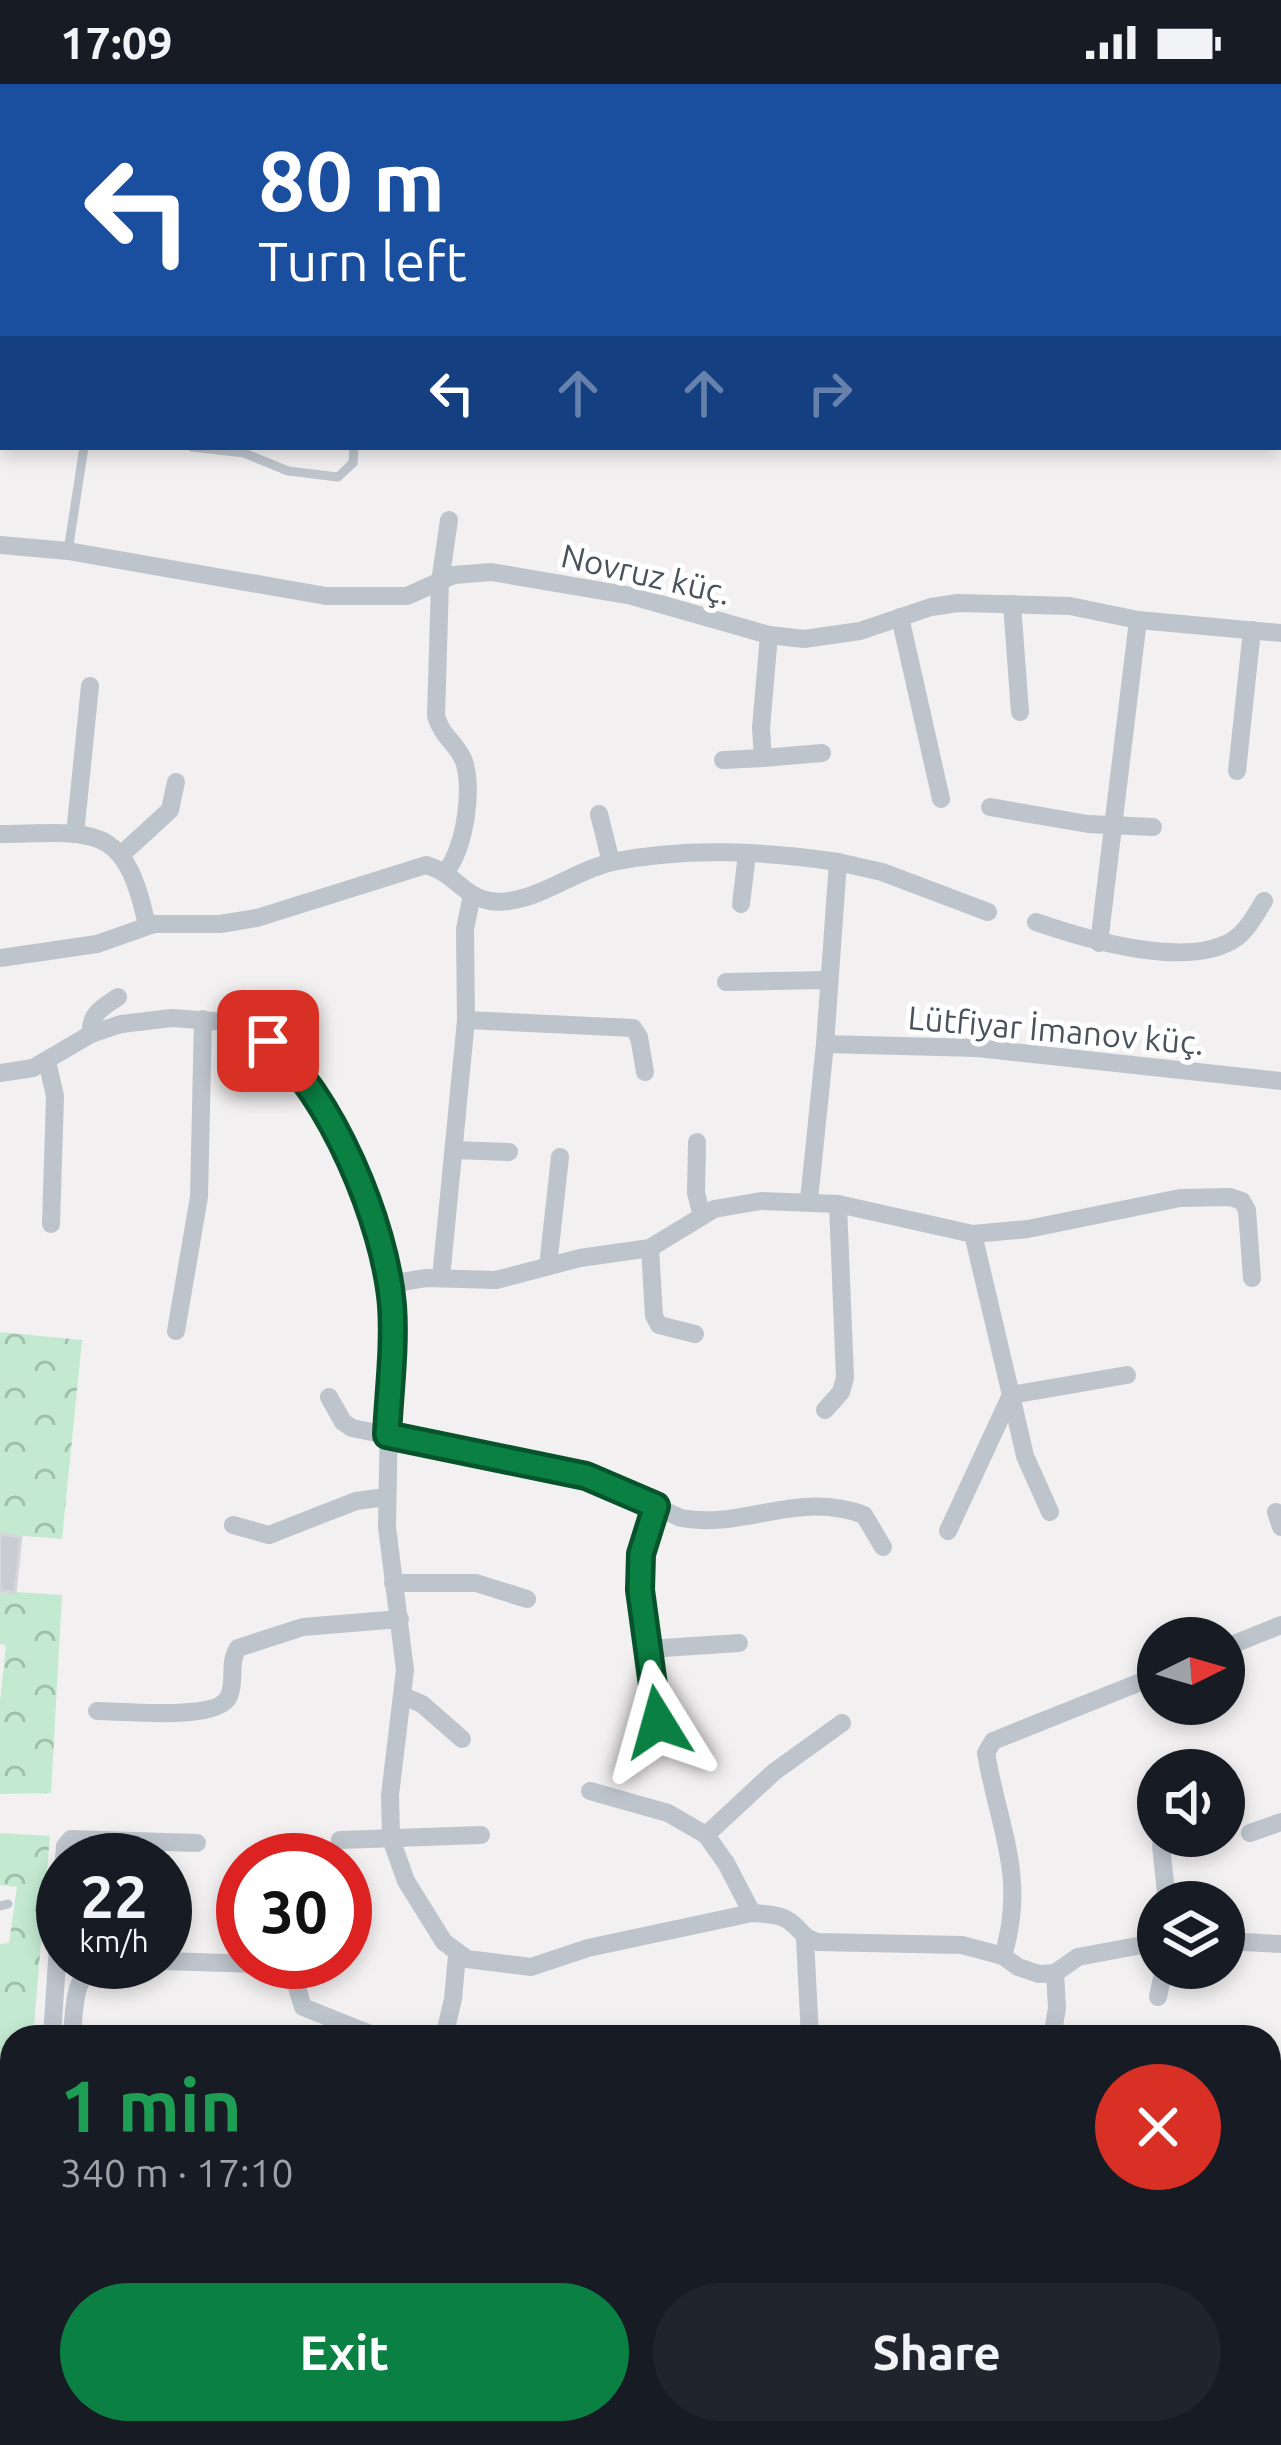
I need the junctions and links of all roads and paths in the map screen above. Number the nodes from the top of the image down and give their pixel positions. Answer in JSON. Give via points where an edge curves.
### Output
{"nodes":[{"id":1,"x":83,"y":450,"type":"edge"},
{"id":2,"x":212,"y":450,"type":"edge"},
{"id":3,"x":354,"y":450,"type":"edge"},
{"id":4,"x":449,"y":520,"type":"dead end"},
{"id":5,"x":0,"y":545,"type":"edge"},
{"id":6,"x":68,"y":551,"type":"junction"},
{"id":7,"x":440,"y":583,"type":"junction"},
{"id":8,"x":1012,"y":604,"type":"junction"},
{"id":9,"x":900,"y":617,"type":"junction"},
{"id":10,"x":1138,"y":620,"type":"junction"},
{"id":11,"x":1252,"y":629,"type":"junction"},
{"id":12,"x":1281,"y":633,"type":"edge"},
{"id":13,"x":769,"y":635,"type":"junction"},
{"id":14,"x":91,"y":686,"type":"dead end"},
{"id":15,"x":1020,"y":712,"type":"dead end"},
{"id":16,"x":822,"y":753,"type":"dead end"},
{"id":17,"x":763,"y":758,"type":"junction"},
{"id":18,"x":723,"y":760,"type":"dead end"},
{"id":19,"x":1237,"y":771,"type":"dead end"},
{"id":20,"x":176,"y":782,"type":"dead end"},
{"id":21,"x":940,"y":799,"type":"dead end"},
{"id":22,"x":990,"y":807,"type":"dead end"},
{"id":23,"x":599,"y":814,"type":"dead end"},
{"id":24,"x":1111,"y":826,"type":"junction"},
{"id":25,"x":1153,"y":827,"type":"dead end"},
{"id":26,"x":0,"y":834,"type":"edge"},
{"id":27,"x":75,"y":834,"type":"junction"},
{"id":28,"x":122,"y":854,"type":"junction"},
{"id":29,"x":747,"y":854,"type":"junction"},
{"id":30,"x":611,"y":862,"type":"junction"},
{"id":31,"x":838,"y":862,"type":"junction"},
{"id":32,"x":446,"y":871,"type":"junction"},
{"id":33,"x":472,"y":896,"type":"junction"},
{"id":34,"x":1264,"y":901,"type":"dead end"},
{"id":35,"x":741,"y":904,"type":"dead end"},
{"id":36,"x":988,"y":912,"type":"dead end"},
{"id":37,"x":1036,"y":922,"type":"dead end"},
{"id":38,"x":146,"y":926,"type":"junction"},
{"id":39,"x":1099,"y":943,"type":"junction"},
{"id":40,"x":0,"y":958,"type":"edge"},
{"id":41,"x":828,"y":980,"type":"junction"},
{"id":42,"x":726,"y":982,"type":"dead end"},
{"id":43,"x":118,"y":997,"type":"dead end"},
{"id":44,"x":203,"y":1019,"type":"junction"},
{"id":45,"x":466,"y":1020,"type":"junction"},
{"id":46,"x":91,"y":1034,"type":"junction"},
{"id":47,"x":825,"y":1044,"type":"junction"},
{"id":48,"x":47,"y":1061,"type":"junction"},
{"id":49,"x":645,"y":1072,"type":"dead end"},
{"id":50,"x":0,"y":1073,"type":"edge"},
{"id":51,"x":1281,"y":1081,"type":"edge"},
{"id":52,"x":698,"y":1142,"type":"dead end"},
{"id":53,"x":454,"y":1150,"type":"junction"},
{"id":54,"x":509,"y":1152,"type":"dead end"},
{"id":55,"x":560,"y":1157,"type":"dead end"},
{"id":56,"x":808,"y":1200,"type":"junction"},
{"id":57,"x":838,"y":1204,"type":"junction"},
{"id":58,"x":702,"y":1216,"type":"junction"},
{"id":59,"x":51,"y":1224,"type":"dead end"},
{"id":60,"x":973,"y":1234,"type":"junction"},
{"id":61,"x":650,"y":1248,"type":"junction"},
{"id":62,"x":548,"y":1266,"type":"junction"},
{"id":63,"x":441,"y":1277,"type":"junction"},
{"id":64,"x":1252,"y":1278,"type":"dead end"},
{"id":65,"x":389,"y":1284,"type":"junction"},
{"id":66,"x":176,"y":1331,"type":"dead end"},
{"id":67,"x":695,"y":1334,"type":"dead end"},
{"id":68,"x":1127,"y":1375,"type":"dead end"},
{"id":69,"x":1011,"y":1395,"type":"junction"},
{"id":70,"x":329,"y":1397,"type":"dead end"},
{"id":71,"x":825,"y":1410,"type":"dead end"},
{"id":72,"x":387,"y":1435,"type":"junction"},
{"id":73,"x":386,"y":1498,"type":"junction"},
{"id":74,"x":656,"y":1506,"type":"junction"},
{"id":75,"x":1050,"y":1512,"type":"dead end"},
{"id":76,"x":233,"y":1525,"type":"dead end"},
{"id":77,"x":948,"y":1531,"type":"dead end"},
{"id":78,"x":883,"y":1547,"type":"dead end"},
{"id":79,"x":393,"y":1583,"type":"junction"},
{"id":80,"x":526,"y":1599,"type":"dead end"},
{"id":81,"x":400,"y":1619,"type":"junction"},
{"id":82,"x":1281,"y":1625,"type":"edge"},
{"id":83,"x":1245,"y":1640,"type":"edge"},
{"id":84,"x":740,"y":1643,"type":"dead end"},
{"id":85,"x":648,"y":1649,"type":"junction"},
{"id":86,"x":1137,"y":1684,"type":"edge"},
{"id":87,"x":403,"y":1696,"type":"junction"},
{"id":88,"x":97,"y":1711,"type":"dead end"},
{"id":89,"x":658,"y":1722,"type":"dead end"},
{"id":90,"x":842,"y":1723,"type":"dead end"},
{"id":91,"x":462,"y":1739,"type":"dead end"},
{"id":92,"x":590,"y":1791,"type":"dead end"},
{"id":93,"x":1281,"y":1822,"type":"edge"},
{"id":94,"x":1250,"y":1833,"type":"dead end"},
{"id":95,"x":481,"y":1835,"type":"dead end"},
{"id":96,"x":706,"y":1835,"type":"junction"},
{"id":97,"x":372,"y":1839,"type":"edge"},
{"id":98,"x":391,"y":1839,"type":"junction"},
{"id":99,"x":192,"y":1843,"type":"edge"},
{"id":100,"x":197,"y":1843,"type":"dead end"},
{"id":101,"x":752,"y":1913,"type":"junction"},
{"id":102,"x":805,"y":1939,"type":"junction"},
{"id":103,"x":1245,"y":1942,"type":"edge"},
{"id":104,"x":1281,"y":1945,"type":"edge"},
{"id":105,"x":1137,"y":1946,"type":"edge"},
{"id":106,"x":457,"y":1955,"type":"junction"},
{"id":107,"x":1003,"y":1956,"type":"junction"},
{"id":108,"x":192,"y":1962,"type":"edge"},
{"id":109,"x":1055,"y":1972,"type":"junction"},
{"id":110,"x":55,"y":1989,"type":"edge"},
{"id":111,"x":78,"y":1989,"type":"edge"},
{"id":112,"x":1160,"y":1989,"type":"edge"},
{"id":113,"x":1158,"y":1997,"type":"dead end"},
{"id":114,"x":53,"y":2025,"type":"edge"},
{"id":115,"x":74,"y":2025,"type":"edge"},
{"id":116,"x":348,"y":2025,"type":"edge"},
{"id":117,"x":447,"y":2025,"type":"edge"},
{"id":118,"x":809,"y":2025,"type":"edge"},
{"id":119,"x":1054,"y":2025,"type":"edge"}],
"edges":[{"from":1,"to":6,"type":"lane"},
{"from":2,"to":3,"type":"lane","via":[[338,477]]},
{"from":4,"to":7,"type":"street"},
{"from":5,"to":6,"type":"street","name":"Novruz küç."},
{"from":6,"to":7,"type":"street","name":"Novruz küç.","via":[[326,596],[407,596]]},
{"from":7,"to":13,"type":"street","name":"Novruz küç.","via":[[491,572],[632,596]]},
{"from":7,"to":32,"type":"street","via":[[436,716],[467,774],[462,844]]},
{"from":8,"to":9,"type":"street","name":"Novruz küç.","via":[[958,603]]},
{"from":8,"to":10,"type":"street","name":"Novruz küç."},
{"from":8,"to":15,"type":"street"},
{"from":9,"to":13,"type":"street","name":"Novruz küç.","via":[[830,637]]},
{"from":9,"to":21,"type":"street"},
{"from":10,"to":11,"type":"street","name":"Novruz küç."},
{"from":10,"to":24,"type":"street"},
{"from":11,"to":12,"type":"street","name":"Novruz küç."},
{"from":11,"to":19,"type":"street"},
{"from":13,"to":17,"type":"street"},
{"from":14,"to":27,"type":"street"},
{"from":16,"to":17,"type":"street"},
{"from":17,"to":18,"type":"street"},
{"from":20,"to":28,"type":"street","via":[[170,810]]},
{"from":22,"to":24,"type":"street"},
{"from":23,"to":30,"type":"street"},
{"from":24,"to":25,"type":"street"},
{"from":24,"to":39,"type":"street"},
{"from":26,"to":27,"type":"street"},
{"from":27,"to":28,"type":"street"},
{"from":28,"to":38,"type":"street"},
{"from":29,"to":30,"type":"street"},
{"from":29,"to":31,"type":"street"},
{"from":29,"to":35,"type":"street"},
{"from":30,"to":33,"type":"street","via":[[516,899]]},
{"from":31,"to":36,"type":"street"},
{"from":31,"to":41,"type":"street"},
{"from":32,"to":33,"type":"street"},
{"from":32,"to":38,"type":"street","via":[[405,869],[256,918]]},
{"from":33,"to":45,"type":"street"},
{"from":34,"to":39,"type":"street","via":[[1239,937],[1203,953]]},
{"from":37,"to":39,"type":"street"},
{"from":38,"to":40,"type":"street","via":[[97,944]]},
{"from":41,"to":42,"type":"street"},
{"from":41,"to":47,"type":"street"},
{"from":43,"to":46,"type":"street","via":[[96,1012]]},
{"from":44,"to":46,"type":"street"},
{"from":44,"to":65,"type":"street","via":[[268,1041],[314,1093],[356,1178]]},
{"from":44,"to":66,"type":"street","via":[[199,1197]]},
{"from":45,"to":49,"type":"street","via":[[620,1024],[639,1037]]},
{"from":45,"to":53,"type":"street"},
{"from":46,"to":48,"type":"street"},
{"from":47,"to":51,"type":"street","name":"Lütfiyar İmanov küç.","via":[[977,1048]]},
{"from":47,"to":56,"type":"street"},
{"from":48,"to":50,"type":"street"},
{"from":48,"to":59,"type":"street","via":[[55,1096]]},
{"from":52,"to":58,"type":"street"},
{"from":53,"to":54,"type":"street"},
{"from":53,"to":63,"type":"street"},
{"from":55,"to":62,"type":"street"},
{"from":56,"to":57,"type":"street"},
{"from":56,"to":58,"type":"street","via":[[731,1204]]},
{"from":57,"to":60,"type":"street"},
{"from":57,"to":71,"type":"street","via":[[845,1378]]},
{"from":58,"to":61,"type":"street"},
{"from":60,"to":64,"type":"street","via":[[1180,1198],[1230,1197],[1246,1210]]},
{"from":60,"to":69,"type":"street"},
{"from":61,"to":62,"type":"street"},
{"from":61,"to":67,"type":"street","via":[[654,1316],[659,1325]]},
{"from":62,"to":63,"type":"street","via":[[496,1280]]},
{"from":63,"to":65,"type":"street"},
{"from":65,"to":72,"type":"street"},
{"from":68,"to":69,"type":"street"},
{"from":69,"to":75,"type":"street","via":[[1025,1456]]},
{"from":69,"to":77,"type":"street"},
{"from":70,"to":72,"type":"street","via":[[343,1422]]},
{"from":72,"to":73,"type":"street"},
{"from":72,"to":74,"type":"street","via":[[586,1476]]},
{"from":73,"to":76,"type":"street","via":[[356,1501],[269,1535]]},
{"from":73,"to":79,"type":"street"},
{"from":74,"to":78,"type":"street","via":[[695,1521],[790,1506],[848,1509],[865,1515]]},
{"from":74,"to":85,"type":"street","via":[[640,1568]]},
{"from":79,"to":80,"type":"street","via":[[476,1583]]},
{"from":79,"to":81,"type":"street"},
{"from":81,"to":87,"type":"street"},
{"from":81,"to":88,"type":"street","via":[[303,1627],[238,1648],[230,1696],[219,1708]]},
{"from":82,"to":83,"type":"street"},
{"from":84,"to":85,"type":"street"},
{"from":85,"to":89,"type":"street"},
{"from":86,"to":107,"type":"street","via":[[993,1742],[986,1753],[1014,1892]]},
{"from":87,"to":91,"type":"street"},
{"from":87,"to":98,"type":"street"},
{"from":90,"to":96,"type":"street"},
{"from":92,"to":96,"type":"street","via":[[668,1813]]},
{"from":93,"to":94,"type":"street"},
{"from":95,"to":98,"type":"street"},
{"from":96,"to":101,"type":"street"},
{"from":97,"to":98,"type":"street"},
{"from":98,"to":106,"type":"street","via":[[406,1881]]},
{"from":99,"to":100,"type":"street"},
{"from":101,"to":102,"type":"street","via":[[778,1916]]},
{"from":101,"to":106,"type":"street","via":[[531,1966]]},
{"from":102,"to":107,"type":"street","via":[[962,1945]]},
{"from":102,"to":118,"type":"street"},
{"from":103,"to":104,"type":"street"},
{"from":105,"to":109,"type":"street","via":[[1078,1957]]},
{"from":106,"to":117,"type":"street"},
{"from":107,"to":109,"type":"street","via":[[1039,1974]]},
{"from":108,"to":116,"type":"street","via":[[285,1965],[303,2007]]},
{"from":109,"to":119,"type":"street"},
{"from":110,"to":114,"type":"street"},
{"from":111,"to":115,"type":"street"},
{"from":112,"to":113,"type":"street"}]}
